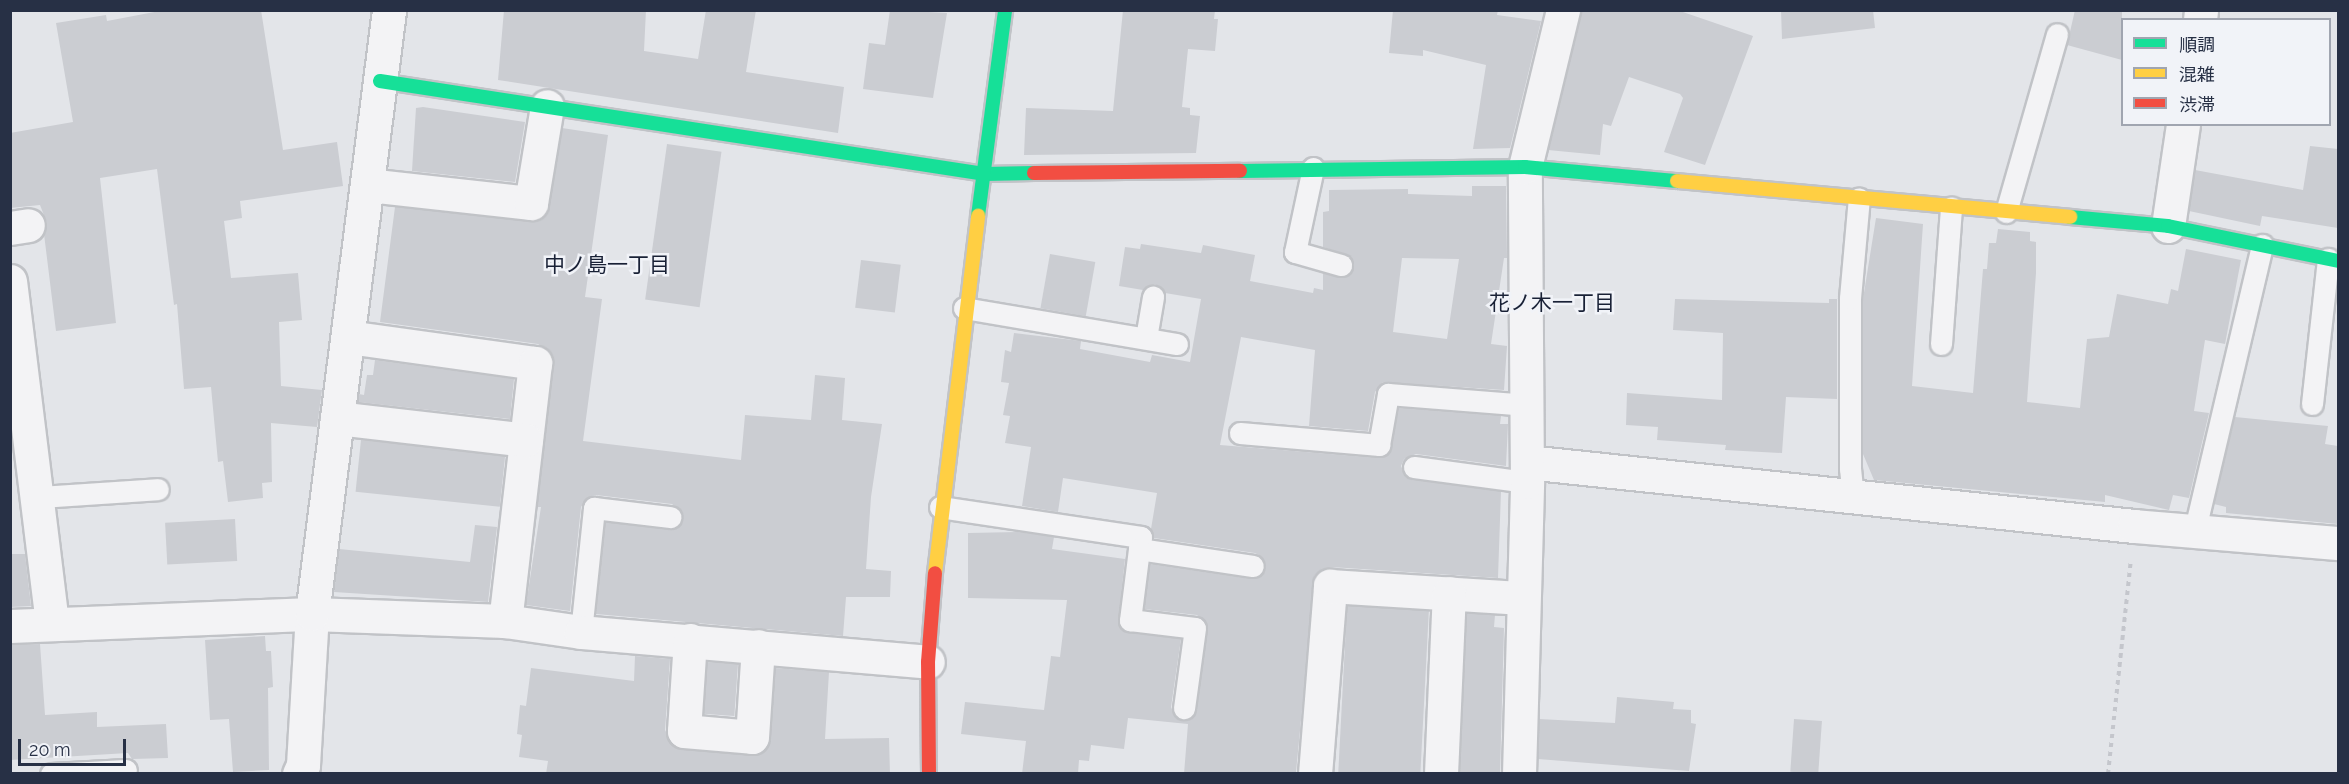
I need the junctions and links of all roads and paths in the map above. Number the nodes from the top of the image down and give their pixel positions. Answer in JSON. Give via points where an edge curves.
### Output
{"nodes":[{"id":1,"x":389,"y":10,"type":"edge"},
{"id":2,"x":1005,"y":10,"type":"edge"},
{"id":3,"x":1563,"y":10,"type":"edge"},
{"id":4,"x":2056,"y":34,"type":"dead end"},
{"id":5,"x":380,"y":81,"type":"junction"},
{"id":6,"x":547,"y":106,"type":"junction"},
{"id":7,"x":2183,"y":126,"type":"edge"},
{"id":8,"x":1525,"y":167,"type":"junction"},
{"id":9,"x":1313,"y":168,"type":"junction"},
{"id":10,"x":984,"y":174,"type":"junction"},
{"id":11,"x":367,"y":184,"type":"junction"},
{"id":12,"x":1859,"y":198,"type":"junction"},
{"id":13,"x":1951,"y":207,"type":"junction"},
{"id":14,"x":2006,"y":212,"type":"junction"},
{"id":15,"x":2168,"y":226,"type":"junction"},
{"id":16,"x":2262,"y":245,"type":"junction"},
{"id":17,"x":2333,"y":260,"type":"edge"},
{"id":18,"x":1341,"y":265,"type":"dead end"},
{"id":19,"x":10,"y":281,"type":"edge"},
{"id":20,"x":1153,"y":297,"type":"dead end"},
{"id":21,"x":964,"y":308,"type":"junction"},
{"id":22,"x":348,"y":338,"type":"junction"},
{"id":23,"x":1146,"y":338,"type":"junction"},
{"id":24,"x":1177,"y":344,"type":"dead end"},
{"id":25,"x":1941,"y":344,"type":"dead end"},
{"id":26,"x":2312,"y":404,"type":"dead end"},
{"id":27,"x":1528,"y":405,"type":"junction"},
{"id":28,"x":337,"y":418,"type":"junction"},
{"id":29,"x":1240,"y":433,"type":"dead end"},
{"id":30,"x":526,"y":440,"type":"junction"},
{"id":31,"x":1414,"y":467,"type":"dead end"},
{"id":32,"x":1527,"y":472,"type":"junction"},
{"id":33,"x":158,"y":489,"type":"dead end"},
{"id":34,"x":39,"y":497,"type":"junction"},
{"id":35,"x":1854,"y":497,"type":"junction"},
{"id":36,"x":940,"y":507,"type":"junction"},
{"id":37,"x":670,"y":517,"type":"dead end"},
{"id":38,"x":2134,"y":526,"type":"junction"},
{"id":39,"x":2195,"y":529,"type":"junction"},
{"id":40,"x":2338,"y":543,"type":"edge"},
{"id":41,"x":1139,"y":549,"type":"junction"},
{"id":42,"x":1253,"y":566,"type":"dead end"},
{"id":43,"x":1449,"y":593,"type":"junction"},
{"id":44,"x":1523,"y":598,"type":"junction"},
{"id":45,"x":312,"y":614,"type":"junction"},
{"id":46,"x":505,"y":621,"type":"junction"},
{"id":47,"x":52,"y":623,"type":"junction"},
{"id":48,"x":10,"y":626,"type":"edge"},
{"id":49,"x":581,"y":632,"type":"junction"},
{"id":50,"x":690,"y":640,"type":"junction"},
{"id":51,"x":758,"y":646,"type":"junction"},
{"id":52,"x":928,"y":662,"type":"junction"},
{"id":53,"x":1184,"y":708,"type":"dead end"},
{"id":54,"x":126,"y":770,"type":"dead end"},
{"id":55,"x":51,"y":774,"type":"edge"},
{"id":56,"x":299,"y":774,"type":"edge"},
{"id":57,"x":929,"y":774,"type":"edge"},
{"id":58,"x":1315,"y":774,"type":"edge"},
{"id":59,"x":1441,"y":774,"type":"edge"},
{"id":60,"x":1519,"y":774,"type":"edge"},
{"id":61,"x":2108,"y":774,"type":"edge"}],
"edges":[{"from":1,"to":5,"type":"street"},
{"from":2,"to":10,"type":"street"},
{"from":3,"to":8,"type":"street"},
{"from":4,"to":14,"type":"lane"},
{"from":5,"to":6,"type":"street"},
{"from":5,"to":11,"type":"street"},
{"from":6,"to":10,"type":"street"},
{"from":6,"to":11,"type":"street","via":[[531,202]]},
{"from":7,"to":15,"type":"street"},
{"from":8,"to":9,"type":"street"},
{"from":8,"to":12,"type":"street"},
{"from":8,"to":27,"type":"street"},
{"from":9,"to":10,"type":"street"},
{"from":9,"to":18,"type":"lane","via":[[1294,252]]},
{"from":10,"to":21,"type":"street"},
{"from":11,"to":22,"type":"street"},
{"from":12,"to":13,"type":"street"},
{"from":12,"to":35,"type":"lane","via":[[1850,298],[1850,468]]},
{"from":13,"to":14,"type":"street"},
{"from":13,"to":25,"type":"lane"},
{"from":14,"to":15,"type":"street"},
{"from":15,"to":16,"type":"street"},
{"from":16,"to":17,"type":"street"},
{"from":16,"to":39,"type":"lane"},
{"from":17,"to":26,"type":"lane"},
{"from":19,"to":34,"type":"street"},
{"from":20,"to":23,"type":"lane"},
{"from":21,"to":23,"type":"lane"},
{"from":21,"to":36,"type":"street"},
{"from":22,"to":28,"type":"street"},
{"from":22,"to":30,"type":"street","via":[[535,363]]},
{"from":23,"to":24,"type":"lane"},
{"from":27,"to":29,"type":"lane","via":[[1388,394],[1379,445]]},
{"from":27,"to":32,"type":"street"},
{"from":28,"to":30,"type":"street"},
{"from":28,"to":45,"type":"street"},
{"from":30,"to":46,"type":"street"},
{"from":31,"to":32,"type":"lane"},
{"from":32,"to":35,"type":"street"},
{"from":32,"to":44,"type":"street"},
{"from":33,"to":34,"type":"lane"},
{"from":34,"to":47,"type":"street"},
{"from":35,"to":38,"type":"street"},
{"from":36,"to":41,"type":"lane","via":[[1141,537]]},
{"from":36,"to":52,"type":"street"},
{"from":37,"to":49,"type":"lane","via":[[594,508]]},
{"from":38,"to":39,"type":"street"},
{"from":38,"to":61,"type":"path"},
{"from":39,"to":40,"type":"street"},
{"from":41,"to":42,"type":"lane"},
{"from":41,"to":53,"type":"lane","via":[[1130,620],[1195,628]]},
{"from":43,"to":44,"type":"street"},
{"from":43,"to":58,"type":"street","via":[[1330,586]]},
{"from":43,"to":59,"type":"street"},
{"from":44,"to":60,"type":"street"},
{"from":45,"to":46,"type":"street"},
{"from":45,"to":47,"type":"street"},
{"from":45,"to":56,"type":"street","via":[[303,765]]},
{"from":46,"to":49,"type":"street"},
{"from":47,"to":48,"type":"street"},
{"from":49,"to":50,"type":"street"},
{"from":50,"to":51,"type":"street"},
{"from":50,"to":51,"type":"street","via":[[684,731],[695,732],[752,737]]},
{"from":51,"to":52,"type":"street"},
{"from":52,"to":57,"type":"street"},
{"from":54,"to":55,"type":"lane"}]}
